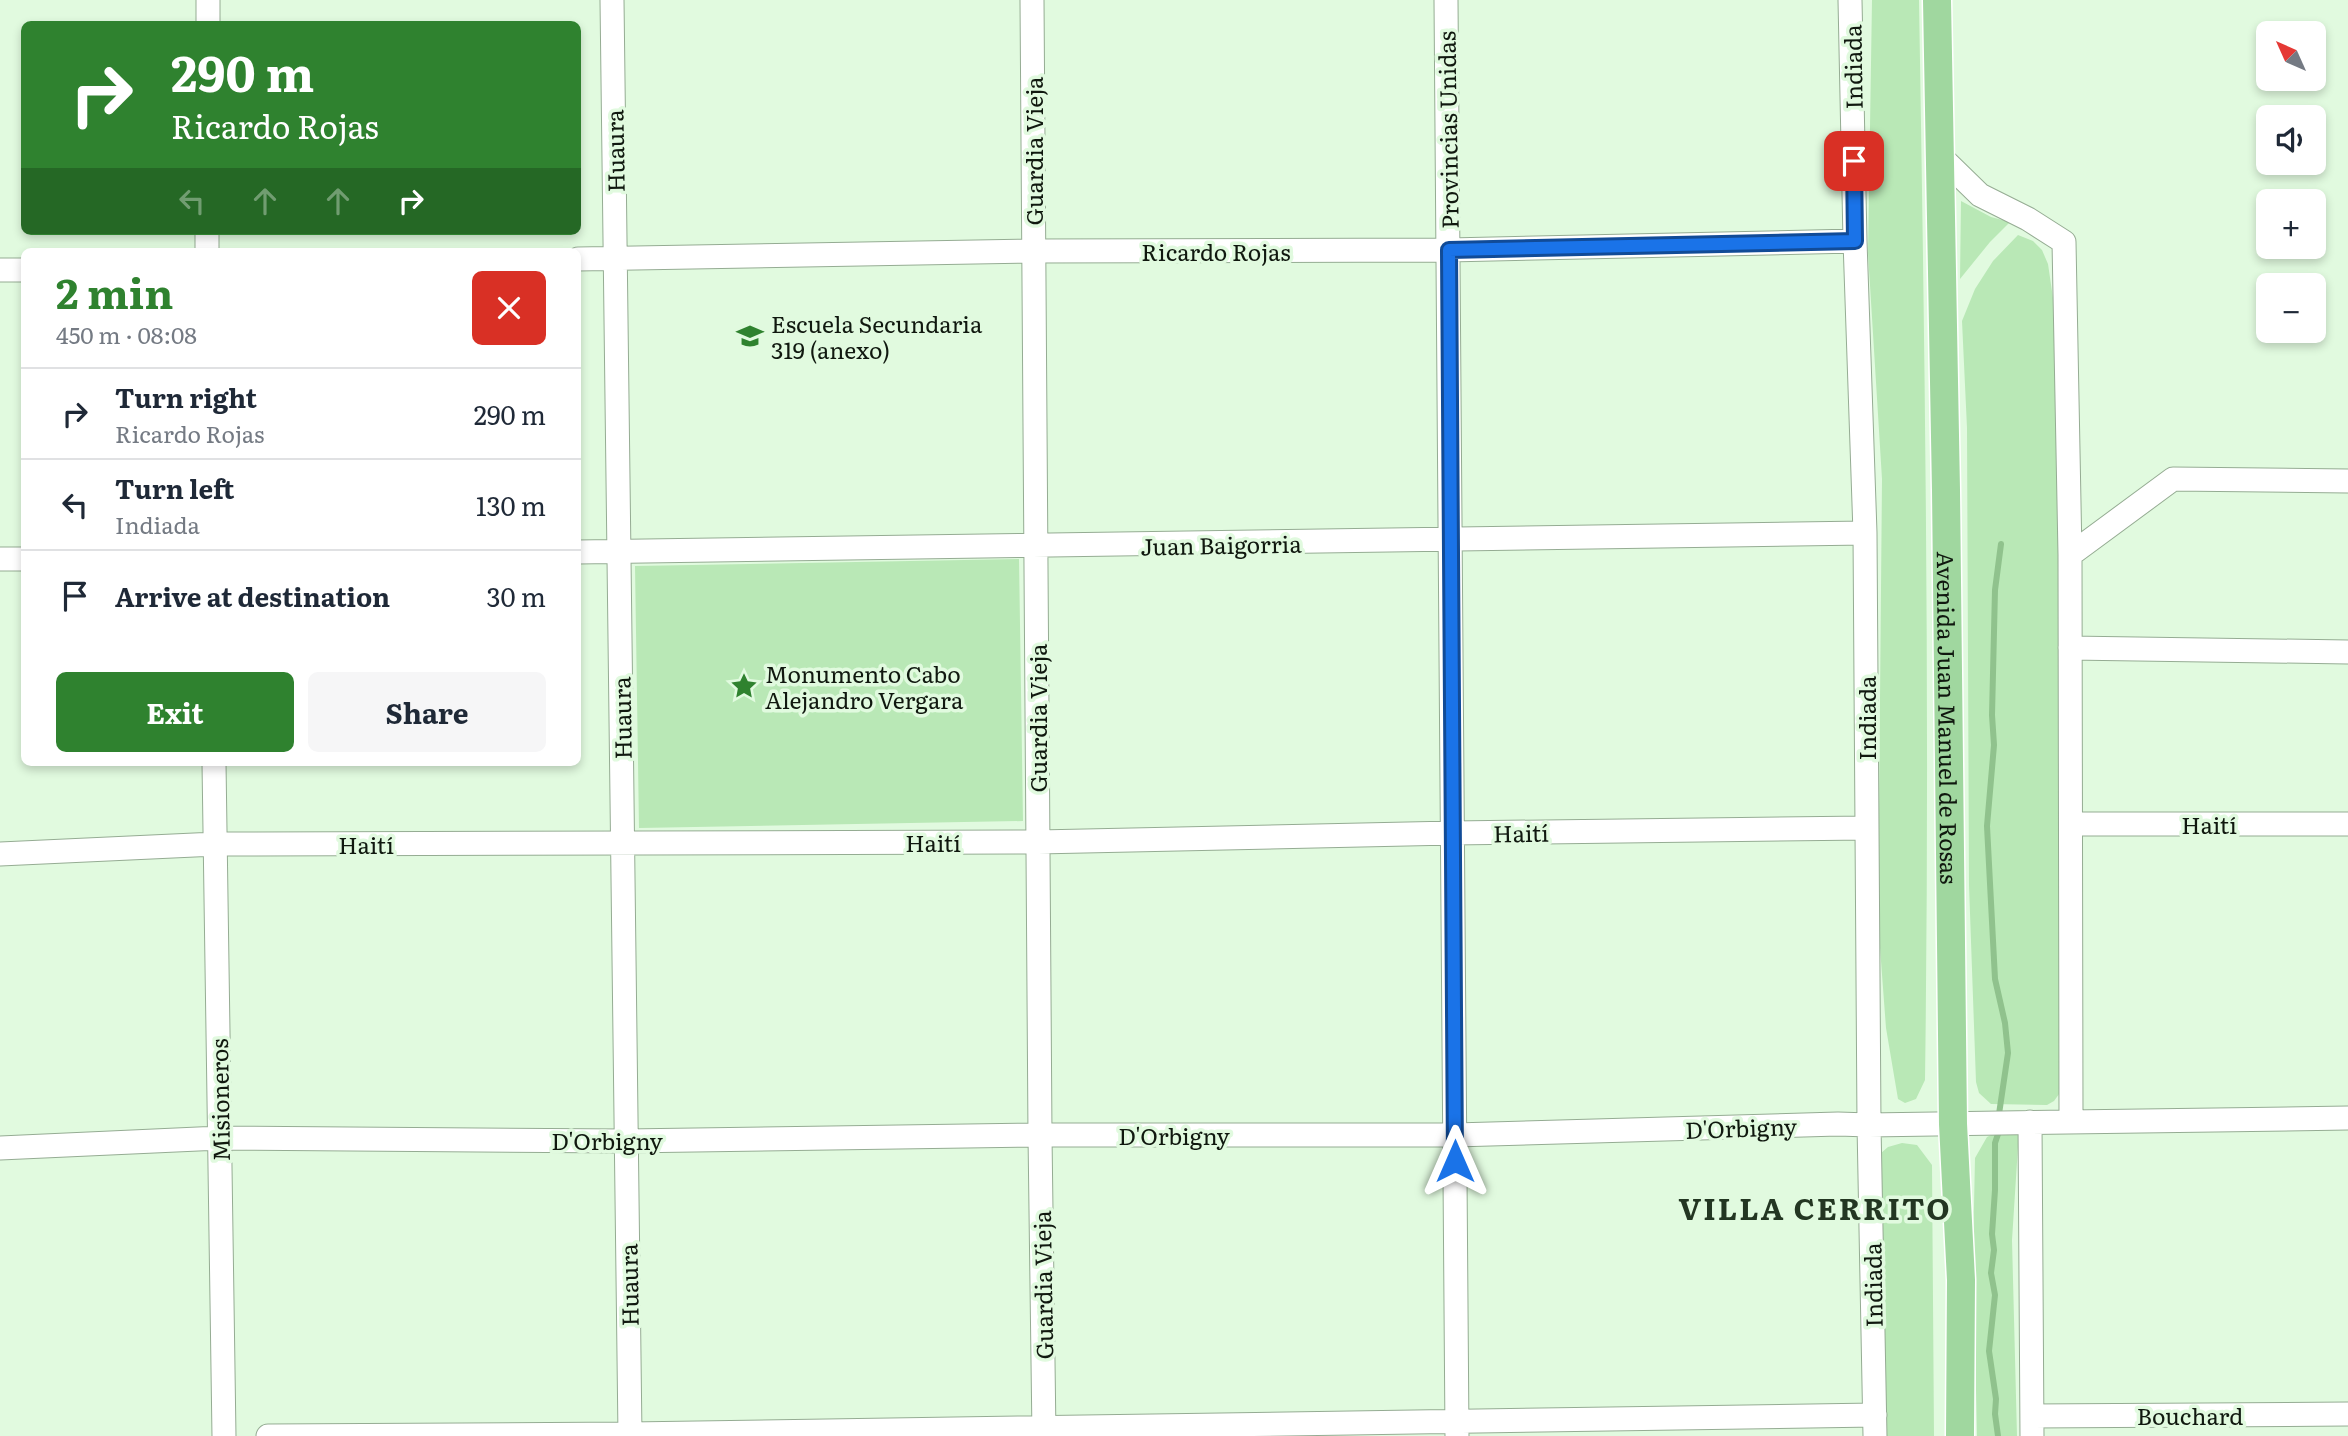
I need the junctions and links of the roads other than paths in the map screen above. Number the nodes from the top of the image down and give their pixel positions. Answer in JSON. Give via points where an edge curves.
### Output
{"nodes":[{"id":1,"x":208,"y":0,"type":"edge"},
{"id":2,"x":612,"y":0,"type":"edge"},
{"id":3,"x":1032,"y":0,"type":"edge"},
{"id":4,"x":1446,"y":0,"type":"edge"},
{"id":5,"x":1850,"y":0,"type":"edge"},
{"id":6,"x":1937,"y":0,"type":"edge"},
{"id":7,"x":208,"y":21,"type":"edge"},
{"id":8,"x":1940,"y":156,"type":"junction"},
{"id":9,"x":1855,"y":241,"type":"junction"},
{"id":10,"x":1449,"y":250,"type":"junction"},
{"id":11,"x":1033,"y":251,"type":"junction"},
{"id":12,"x":581,"y":259,"type":"edge"},
{"id":13,"x":616,"y":259,"type":"junction"},
{"id":14,"x":0,"y":270,"type":"edge"},
{"id":15,"x":21,"y":270,"type":"edge"},
{"id":16,"x":2348,"y":481,"type":"edge"},
{"id":17,"x":1865,"y":533,"type":"junction"},
{"id":18,"x":1451,"y":540,"type":"junction"},
{"id":19,"x":1037,"y":546,"type":"junction"},
{"id":20,"x":619,"y":551,"type":"junction"},
{"id":21,"x":581,"y":552,"type":"edge"},
{"id":22,"x":2070,"y":555,"type":"junction"},
{"id":23,"x":0,"y":559,"type":"edge"},
{"id":24,"x":21,"y":559,"type":"edge"},
{"id":25,"x":2070,"y":648,"type":"junction"},
{"id":26,"x":2348,"y":652,"type":"edge"},
{"id":27,"x":215,"y":766,"type":"edge"},
{"id":28,"x":2071,"y":824,"type":"junction"},
{"id":29,"x":2348,"y":824,"type":"edge"},
{"id":30,"x":1866,"y":828,"type":"junction"},
{"id":31,"x":1453,"y":833,"type":"junction"},
{"id":32,"x":1038,"y":842,"type":"junction"},
{"id":33,"x":622,"y":843,"type":"junction"},
{"id":34,"x":216,"y":844,"type":"junction"},
{"id":35,"x":0,"y":854,"type":"edge"},
{"id":36,"x":2348,"y":1118,"type":"edge"},
{"id":37,"x":2030,"y":1122,"type":"junction"},
{"id":38,"x":2071,"y":1122,"type":"junction"},
{"id":39,"x":1953,"y":1124,"type":"junction"},
{"id":40,"x":1869,"y":1125,"type":"junction"},
{"id":41,"x":1040,"y":1135,"type":"junction"},
{"id":42,"x":1455,"y":1135,"type":"junction"},
{"id":43,"x":220,"y":1138,"type":"junction"},
{"id":44,"x":626,"y":1141,"type":"junction"},
{"id":45,"x":0,"y":1148,"type":"edge"},
{"id":46,"x":2348,"y":1414,"type":"edge"},
{"id":47,"x":1875,"y":1425,"type":"edge"},
{"id":48,"x":2032,"y":1426,"type":"edge"},
{"id":49,"x":1457,"y":1429,"type":"edge"},
{"id":50,"x":1044,"y":1432,"type":"edge"},
{"id":51,"x":630,"y":1435,"type":"edge"},
{"id":52,"x":224,"y":1436,"type":"edge"},
{"id":53,"x":268,"y":1436,"type":"edge"},
{"id":54,"x":1960,"y":1436,"type":"edge"}],
"edges":[{"from":1,"to":7,"type":"street"},
{"from":2,"to":13,"type":"street","name":"Huaura"},
{"from":3,"to":11,"type":"street","name":"Guardia Vieja"},
{"from":4,"to":10,"type":"street","name":"Provincias Unidas"},
{"from":5,"to":9,"type":"street","name":"Indiada"},
{"from":6,"to":8,"type":"main road","name":"Avenida Juan Manuel de Rosas"},
{"from":8,"to":22,"type":"street","via":[[1980,195],[2064,242]]},
{"from":8,"to":39,"type":"main road","name":"Avenida Juan Manuel de Rosas"},
{"from":9,"to":10,"type":"street","name":"Ricardo Rojas"},
{"from":9,"to":17,"type":"street","name":"Indiada"},
{"from":10,"to":11,"type":"street","name":"Ricardo Rojas"},
{"from":10,"to":18,"type":"street","name":"Provincias Unidas"},
{"from":11,"to":13,"type":"street","name":"Ricardo Rojas"},
{"from":11,"to":19,"type":"street","name":"Guardia Vieja"},
{"from":12,"to":13,"type":"street","name":"Ricardo Rojas"},
{"from":13,"to":20,"type":"street","name":"Huaura"},
{"from":14,"to":15,"type":"street"},
{"from":16,"to":22,"type":"street","via":[[2173,479]]},
{"from":17,"to":18,"type":"street","name":"Juan Baigorria"},
{"from":17,"to":30,"type":"street","name":"Indiada"},
{"from":18,"to":19,"type":"street","name":"Juan Baigorria"},
{"from":18,"to":31,"type":"street","name":"Provincias Unidas"},
{"from":19,"to":20,"type":"street","name":"Juan Baigorria"},
{"from":19,"to":32,"type":"street","name":"Guardia Vieja"},
{"from":20,"to":21,"type":"street","name":"Juan Baigorria"},
{"from":20,"to":33,"type":"street","name":"Huaura"},
{"from":22,"to":25,"type":"street"},
{"from":23,"to":24,"type":"street"},
{"from":25,"to":26,"type":"street"},
{"from":25,"to":28,"type":"street"},
{"from":27,"to":34,"type":"street","name":"Misioneros"},
{"from":28,"to":29,"type":"street","name":"Haití"},
{"from":28,"to":38,"type":"street"},
{"from":30,"to":31,"type":"street","name":"Haití"},
{"from":30,"to":40,"type":"street","name":"Indiada"},
{"from":31,"to":32,"type":"street","name":"Haití"},
{"from":31,"to":42,"type":"street","name":"Provincias Unidas"},
{"from":32,"to":33,"type":"street","name":"Haití"},
{"from":32,"to":41,"type":"street","name":"Guardia Vieja"},
{"from":33,"to":34,"type":"street","name":"Haití"},
{"from":33,"to":44,"type":"street","name":"Huaura"},
{"from":34,"to":35,"type":"street","name":"Haití"},
{"from":34,"to":43,"type":"street","name":"Misioneros"},
{"from":36,"to":38,"type":"street","name":"D'Orbigny"},
{"from":37,"to":38,"type":"street","name":"D'Orbigny"},
{"from":37,"to":39,"type":"street","name":"D'Orbigny"},
{"from":37,"to":48,"type":"street"},
{"from":39,"to":40,"type":"street","name":"D'Orbigny"},
{"from":39,"to":54,"type":"main road","name":"Avenida Juan Manuel de Rosas","via":[[1961,1280]]},
{"from":40,"to":42,"type":"street","name":"D'Orbigny"},
{"from":40,"to":47,"type":"street","name":"Indiada"},
{"from":41,"to":42,"type":"street","name":"D'Orbigny"},
{"from":41,"to":44,"type":"street","name":"D'Orbigny"},
{"from":41,"to":50,"type":"street","name":"Guardia Vieja"},
{"from":42,"to":49,"type":"street","name":"Provincias Unidas"},
{"from":43,"to":44,"type":"street","name":"D'Orbigny"},
{"from":43,"to":45,"type":"street","name":"D'Orbigny"},
{"from":43,"to":52,"type":"street","name":"Misioneros"},
{"from":44,"to":51,"type":"street","name":"Huaura"},
{"from":46,"to":48,"type":"street","name":"Bouchard"},
{"from":47,"to":49,"type":"street"},
{"from":49,"to":50,"type":"street"},
{"from":50,"to":51,"type":"street"},
{"from":51,"to":53,"type":"street"}]}
